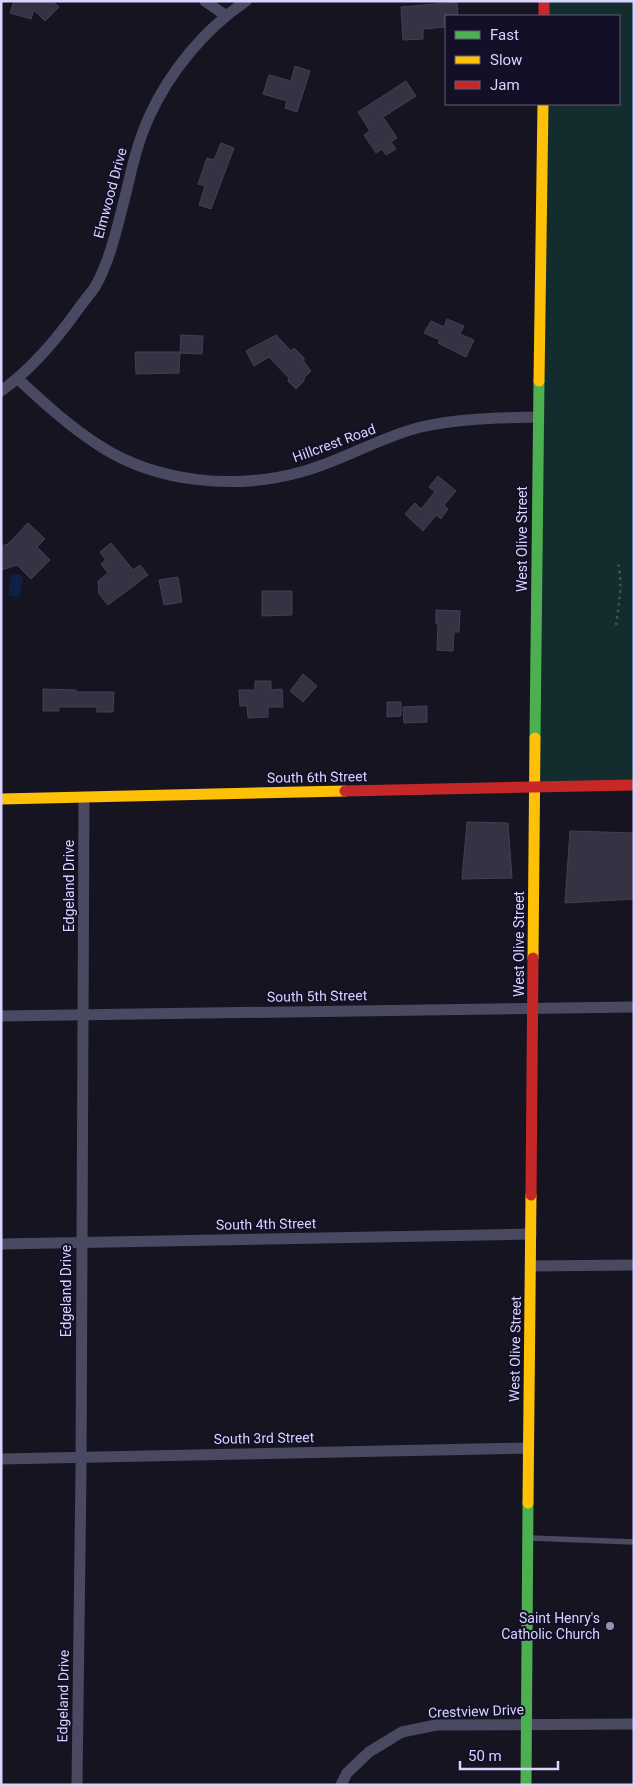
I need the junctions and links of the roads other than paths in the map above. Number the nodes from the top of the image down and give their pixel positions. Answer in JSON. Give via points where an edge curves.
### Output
{"nodes":[{"id":1,"x":205,"y":1,"type":"edge"},
{"id":2,"x":246,"y":1,"type":"edge"},
{"id":3,"x":544,"y":1,"type":"edge"},
{"id":4,"x":544,"y":15,"type":"edge"},
{"id":5,"x":225,"y":16,"type":"junction"},
{"id":6,"x":543,"y":105,"type":"edge"},
{"id":7,"x":18,"y":379,"type":"junction"},
{"id":8,"x":1,"y":391,"type":"edge"},
{"id":9,"x":538,"y":417,"type":"junction"},
{"id":10,"x":634,"y":785,"type":"edge"},
{"id":11,"x":535,"y":787,"type":"junction"},
{"id":12,"x":84,"y":797,"type":"junction"},
{"id":13,"x":1,"y":798,"type":"edge"},
{"id":14,"x":634,"y":1007,"type":"edge"},
{"id":15,"x":533,"y":1008,"type":"junction"},
{"id":16,"x":84,"y":1015,"type":"junction"},
{"id":17,"x":1,"y":1016,"type":"edge"},
{"id":18,"x":531,"y":1234,"type":"junction"},
{"id":19,"x":81,"y":1242,"type":"junction"},
{"id":20,"x":1,"y":1244,"type":"edge"},
{"id":21,"x":634,"y":1265,"type":"edge"},
{"id":22,"x":531,"y":1266,"type":"junction"},
{"id":23,"x":528,"y":1448,"type":"junction"},
{"id":24,"x":81,"y":1457,"type":"junction"},
{"id":25,"x":1,"y":1459,"type":"edge"},
{"id":26,"x":528,"y":1538,"type":"junction"},
{"id":27,"x":633,"y":1543,"type":"edge"},
{"id":28,"x":526,"y":1724,"type":"junction"},
{"id":29,"x":634,"y":1724,"type":"edge"},
{"id":30,"x":77,"y":1785,"type":"edge"},
{"id":31,"x":341,"y":1785,"type":"edge"},
{"id":32,"x":526,"y":1785,"type":"edge"}],
"edges":[{"from":1,"to":5,"type":"street"},
{"from":2,"to":5,"type":"street","name":"Elmwood Drive"},
{"from":3,"to":4,"type":"main road"},
{"from":5,"to":7,"type":"street","name":"Elmwood Drive","via":[[190,51],[149,116],[138,145],[112,244],[95,286],[66,326]]},
{"from":6,"to":9,"type":"main road","name":"West Olive Street"},
{"from":7,"to":8,"type":"street","name":"Elmwood Drive"},
{"from":7,"to":9,"type":"street","name":"Hillcrest Road","via":[[67,423],[122,458],[158,471],[217,481],[246,481],[302,472],[418,428],[446,422]]},
{"from":9,"to":11,"type":"main road","name":"West Olive Street"},
{"from":10,"to":11,"type":"main road","name":"South 6th Street"},
{"from":11,"to":12,"type":"main road","name":"South 6th Street"},
{"from":11,"to":15,"type":"main road","name":"West Olive Street"},
{"from":12,"to":13,"type":"main road","name":"South 6th Street"},
{"from":12,"to":16,"type":"street","name":"Edgeland Drive"},
{"from":14,"to":15,"type":"street","name":"South 5th Street"},
{"from":15,"to":16,"type":"street","name":"South 5th Street"},
{"from":15,"to":18,"type":"main road","name":"West Olive Street"},
{"from":16,"to":17,"type":"street","name":"South 5th Street"},
{"from":16,"to":19,"type":"street","name":"Edgeland Drive"},
{"from":18,"to":19,"type":"street","name":"South 4th Street"},
{"from":18,"to":22,"type":"main road","name":"West Olive Street"},
{"from":19,"to":20,"type":"street","name":"South 4th Street"},
{"from":19,"to":24,"type":"street","name":"Edgeland Drive"},
{"from":21,"to":22,"type":"street"},
{"from":22,"to":23,"type":"main road","name":"West Olive Street"},
{"from":23,"to":24,"type":"street","name":"South 3rd Street"},
{"from":23,"to":26,"type":"main road","name":"West Olive Street"},
{"from":24,"to":25,"type":"street","name":"South 3rd Street"},
{"from":24,"to":30,"type":"street","name":"Edgeland Drive"},
{"from":26,"to":27,"type":"lane"},
{"from":26,"to":28,"type":"main road","name":"West Olive Street"},
{"from":28,"to":29,"type":"street","name":"Crestview Drive"},
{"from":28,"to":31,"type":"street","name":"Crestview Drive","via":[[436,1725],[402,1732],[369,1752],[347,1773]]},
{"from":28,"to":32,"type":"main road","name":"West Olive Street"}]}
